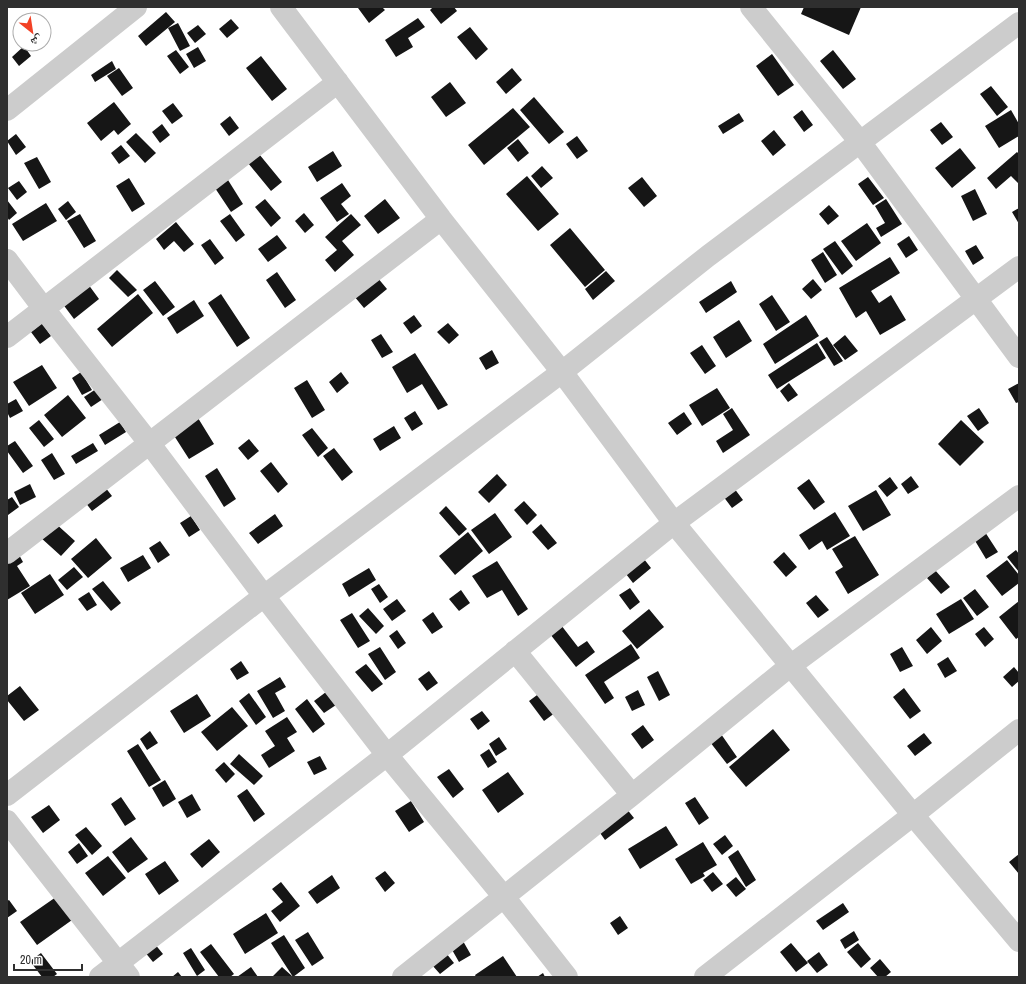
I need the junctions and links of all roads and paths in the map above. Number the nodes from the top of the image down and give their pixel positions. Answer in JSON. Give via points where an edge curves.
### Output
{"nodes":[{"id":1,"x":136,"y":7,"type":"edge"},
{"id":2,"x":281,"y":7,"type":"edge"},
{"id":3,"x":751,"y":7,"type":"edge"},
{"id":4,"x":1019,"y":23,"type":"edge"},
{"id":5,"x":338,"y":82,"type":"junction"},
{"id":6,"x":7,"y":110,"type":"edge"},
{"id":7,"x":860,"y":142,"type":"junction"},
{"id":8,"x":441,"y":219,"type":"junction"},
{"id":9,"x":7,"y":260,"type":"edge"},
{"id":10,"x":1019,"y":267,"type":"edge"},
{"id":11,"x":976,"y":300,"type":"junction"},
{"id":12,"x":44,"y":309,"type":"junction"},
{"id":13,"x":7,"y":337,"type":"edge"},
{"id":14,"x":1019,"y":357,"type":"edge"},
{"id":15,"x":562,"y":372,"type":"junction"},
{"id":16,"x":150,"y":444,"type":"junction"},
{"id":17,"x":1019,"y":496,"type":"edge"},
{"id":18,"x":674,"y":523,"type":"junction"},
{"id":19,"x":7,"y":553,"type":"edge"},
{"id":20,"x":264,"y":596,"type":"junction"},
{"id":21,"x":515,"y":651,"type":"junction"},
{"id":22,"x":790,"y":666,"type":"junction"},
{"id":23,"x":1019,"y":730,"type":"edge"},
{"id":24,"x":387,"y":755,"type":"junction"},
{"id":25,"x":7,"y":795,"type":"edge"},
{"id":26,"x":632,"y":795,"type":"junction"},
{"id":27,"x":913,"y":814,"type":"junction"},
{"id":28,"x":7,"y":821,"type":"edge"},
{"id":29,"x":504,"y":897,"type":"junction"},
{"id":30,"x":1019,"y":941,"type":"edge"},
{"id":31,"x":124,"y":970,"type":"edge"},
{"id":32,"x":100,"y":977,"type":"edge"},
{"id":33,"x":403,"y":977,"type":"edge"},
{"id":34,"x":567,"y":977,"type":"edge"},
{"id":35,"x":705,"y":977,"type":"edge"}],
"edges":[{"from":1,"to":6,"type":"street"},
{"from":2,"to":5,"type":"street"},
{"from":3,"to":7,"type":"street"},
{"from":4,"to":7,"type":"street"},
{"from":5,"to":8,"type":"street"},
{"from":5,"to":12,"type":"street"},
{"from":7,"to":11,"type":"street"},
{"from":7,"to":15,"type":"street","via":[[708,256]]},
{"from":8,"to":15,"type":"street"},
{"from":8,"to":16,"type":"street"},
{"from":9,"to":12,"type":"street"},
{"from":10,"to":11,"type":"street"},
{"from":11,"to":14,"type":"street"},
{"from":11,"to":18,"type":"street"},
{"from":12,"to":13,"type":"street"},
{"from":12,"to":16,"type":"street"},
{"from":15,"to":18,"type":"street"},
{"from":15,"to":20,"type":"street"},
{"from":16,"to":19,"type":"street"},
{"from":16,"to":20,"type":"street"},
{"from":17,"to":22,"type":"street"},
{"from":18,"to":21,"type":"street"},
{"from":18,"to":22,"type":"street"},
{"from":20,"to":24,"type":"street"},
{"from":20,"to":25,"type":"street"},
{"from":21,"to":24,"type":"street"},
{"from":21,"to":26,"type":"street"},
{"from":22,"to":26,"type":"street"},
{"from":22,"to":27,"type":"street"},
{"from":23,"to":27,"type":"street"},
{"from":24,"to":29,"type":"street"},
{"from":24,"to":31,"type":"street"},
{"from":26,"to":29,"type":"street"},
{"from":27,"to":30,"type":"street"},
{"from":27,"to":35,"type":"street"},
{"from":28,"to":31,"type":"street"},
{"from":29,"to":33,"type":"street"},
{"from":29,"to":34,"type":"street"},
{"from":31,"to":32,"type":"street"}]}
